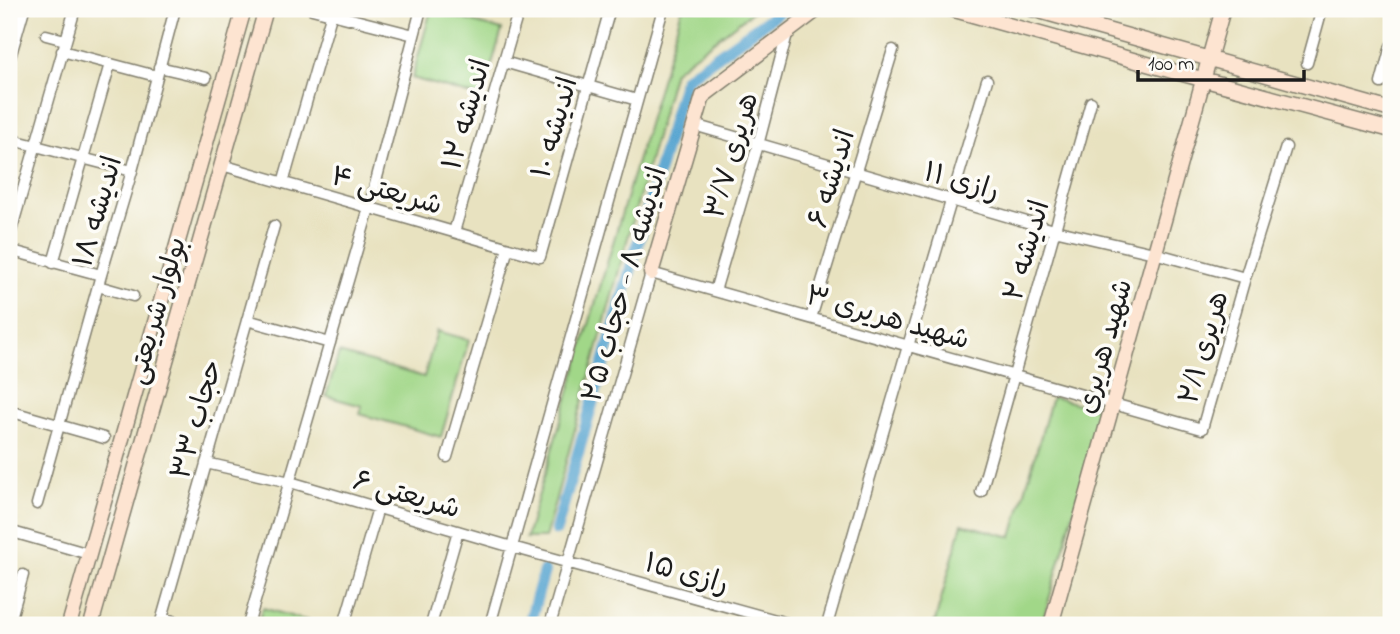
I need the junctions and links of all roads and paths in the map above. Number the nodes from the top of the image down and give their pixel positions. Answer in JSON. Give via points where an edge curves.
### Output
{"nodes":[{"id":1,"x":24,"y":9,"type":"edge"},
{"id":2,"x":75,"y":9,"type":"edge"},
{"id":3,"x":175,"y":9,"type":"edge"},
{"id":4,"x":244,"y":9,"type":"edge"},
{"id":5,"x":266,"y":9,"type":"edge"},
{"id":6,"x":312,"y":9,"type":"edge"},
{"id":7,"x":421,"y":9,"type":"edge"},
{"id":8,"x":519,"y":9,"type":"edge"},
{"id":9,"x":610,"y":9,"type":"edge"},
{"id":10,"x":663,"y":9,"type":"edge"},
{"id":11,"x":818,"y":9,"type":"edge"},
{"id":12,"x":951,"y":9,"type":"edge"},
{"id":13,"x":1032,"y":9,"type":"edge"},
{"id":14,"x":1223,"y":9,"type":"edge"},
{"id":15,"x":1322,"y":9,"type":"edge"},
{"id":16,"x":332,"y":11,"type":"edge"},
{"id":17,"x":788,"y":30,"type":"junction"},
{"id":18,"x":13,"y":34,"type":"edge"},
{"id":19,"x":46,"y":35,"type":"dead end"},
{"id":20,"x":414,"y":35,"type":"junction"},
{"id":21,"x":64,"y":46,"type":"junction"},
{"id":22,"x":1391,"y":46,"type":"edge"},
{"id":23,"x":893,"y":50,"type":"dead end"},
{"id":24,"x":1209,"y":59,"type":"junction"},
{"id":25,"x":9,"y":61,"type":"edge"},
{"id":26,"x":504,"y":62,"type":"junction"},
{"id":27,"x":1307,"y":63,"type":"dead end"},
{"id":28,"x":110,"y":64,"type":"junction"},
{"id":29,"x":158,"y":71,"type":"junction"},
{"id":30,"x":206,"y":78,"type":"dead end"},
{"id":31,"x":1203,"y":79,"type":"junction"},
{"id":32,"x":987,"y":80,"type":"dead end"},
{"id":33,"x":1381,"y":83,"type":"dead end"},
{"id":34,"x":588,"y":86,"type":"junction"},
{"id":35,"x":637,"y":100,"type":"junction"},
{"id":36,"x":1091,"y":102,"type":"dead end"},
{"id":37,"x":1391,"y":110,"type":"edge"},
{"id":38,"x":694,"y":125,"type":"junction"},
{"id":39,"x":1391,"y":130,"type":"edge"},
{"id":40,"x":9,"y":139,"type":"edge"},
{"id":41,"x":758,"y":145,"type":"junction"},
{"id":42,"x":35,"y":147,"type":"junction"},
{"id":43,"x":1286,"y":147,"type":"dead end"},
{"id":44,"x":83,"y":159,"type":"junction"},
{"id":45,"x":222,"y":165,"type":"junction"},
{"id":46,"x":132,"y":171,"type":"junction"},
{"id":47,"x":855,"y":173,"type":"junction"},
{"id":48,"x":283,"y":183,"type":"junction"},
{"id":49,"x":950,"y":200,"type":"junction"},
{"id":50,"x":369,"y":208,"type":"junction"},
{"id":51,"x":274,"y":226,"type":"dead end"},
{"id":52,"x":1054,"y":230,"type":"junction"},
{"id":53,"x":454,"y":232,"type":"junction"},
{"id":54,"x":9,"y":239,"type":"edge"},
{"id":55,"x":508,"y":248,"type":"junction"},
{"id":56,"x":9,"y":250,"type":"edge"},
{"id":57,"x":1154,"y":253,"type":"junction"},
{"id":58,"x":540,"y":257,"type":"joint"},
{"id":59,"x":53,"y":263,"type":"junction"},
{"id":60,"x":651,"y":273,"type":"junction"},
{"id":61,"x":1245,"y":278,"type":"junction"},
{"id":62,"x":99,"y":280,"type":"junction"},
{"id":63,"x":715,"y":291,"type":"junction"},
{"id":64,"x":133,"y":296,"type":"dead end"},
{"id":65,"x":811,"y":318,"type":"junction"},
{"id":66,"x":247,"y":320,"type":"junction"},
{"id":67,"x":330,"y":343,"type":"junction"},
{"id":68,"x":908,"y":345,"type":"junction"},
{"id":69,"x":1013,"y":375,"type":"junction"},
{"id":70,"x":1113,"y":403,"type":"junction"},
{"id":71,"x":9,"y":411,"type":"edge"},
{"id":72,"x":59,"y":426,"type":"junction"},
{"id":73,"x":1202,"y":429,"type":"joint"},
{"id":74,"x":104,"y":438,"type":"dead end"},
{"id":75,"x":447,"y":457,"type":"dead end"},
{"id":76,"x":206,"y":463,"type":"junction"},
{"id":77,"x":290,"y":482,"type":"junction"},
{"id":78,"x":981,"y":492,"type":"dead end"},
{"id":79,"x":37,"y":504,"type":"dead end"},
{"id":80,"x":378,"y":508,"type":"junction"},
{"id":81,"x":9,"y":531,"type":"edge"},
{"id":82,"x":458,"y":531,"type":"junction"},
{"id":83,"x":512,"y":547,"type":"junction"},
{"id":84,"x":89,"y":554,"type":"junction"},
{"id":85,"x":568,"y":562,"type":"junction"},
{"id":86,"x":23,"y":575,"type":"dead end"},
{"id":87,"x":161,"y":622,"type":"edge"},
{"id":88,"x":9,"y":625,"type":"edge"},
{"id":89,"x":69,"y":625,"type":"edge"},
{"id":90,"x":91,"y":625,"type":"edge"},
{"id":91,"x":188,"y":625,"type":"edge"},
{"id":92,"x":248,"y":625,"type":"edge"},
{"id":93,"x":344,"y":625,"type":"edge"},
{"id":94,"x":431,"y":625,"type":"edge"},
{"id":95,"x":489,"y":625,"type":"edge"},
{"id":96,"x":550,"y":625,"type":"edge"},
{"id":97,"x":794,"y":625,"type":"edge"},
{"id":98,"x":827,"y":625,"type":"edge"},
{"id":99,"x":1051,"y":625,"type":"edge"}],
"edges":[{"from":1,"to":18,"type":"street"},
{"from":2,"to":21,"type":"street"},
{"from":3,"to":29,"type":"street","name":"اندیشه ۱۸"},
{"from":4,"to":84,"type":"main road","name":"بولوار شریعتی"},
{"from":5,"to":45,"type":"main road","name":"بولوار شریعتی"},
{"from":6,"to":16,"type":"street"},
{"from":7,"to":20,"type":"street"},
{"from":8,"to":26,"type":"street","name":"اندیشه ۱۲"},
{"from":9,"to":34,"type":"street","name":"اندیشه ۱۰"},
{"from":10,"to":35,"type":"street","name":"اندیشه ۸ - حجاب ۲۵"},
{"from":11,"to":17,"type":"main road","name":"اندیشه ۸ - حجاب ۲۵"},
{"from":12,"to":31,"type":"main road"},
{"from":13,"to":24,"type":"main road"},
{"from":14,"to":24,"type":"main road","name":"شهید هریری"},
{"from":15,"to":27,"type":"street"},
{"from":16,"to":20,"type":"street"},
{"from":16,"to":48,"type":"street"},
{"from":17,"to":38,"type":"main road","name":"اندیشه ۸ - حجاب ۲۵","via":[[703,96]]},
{"from":17,"to":41,"type":"street","name":"هریری ۳/۷"},
{"from":18,"to":25,"type":"street"},
{"from":19,"to":21,"type":"street"},
{"from":20,"to":50,"type":"street"},
{"from":21,"to":28,"type":"street"},
{"from":21,"to":42,"type":"street"},
{"from":22,"to":33,"type":"street"},
{"from":23,"to":47,"type":"street","name":"اندیشه ۶"},
{"from":24,"to":31,"type":"main road","name":"شهید هریری"},
{"from":24,"to":37,"type":"main road"},
{"from":26,"to":34,"type":"street"},
{"from":26,"to":53,"type":"street","name":"اندیشه ۱۲"},
{"from":28,"to":29,"type":"street"},
{"from":28,"to":44,"type":"street"},
{"from":29,"to":30,"type":"street"},
{"from":29,"to":46,"type":"street","name":"اندیشه ۱۸"},
{"from":31,"to":39,"type":"main road"},
{"from":31,"to":57,"type":"main road","name":"شهید هریری"},
{"from":32,"to":49,"type":"street"},
{"from":34,"to":35,"type":"street"},
{"from":34,"to":58,"type":"street","name":"اندیشه ۱۰"},
{"from":35,"to":83,"type":"street","name":"اندیشه ۸ - حجاب ۲۵"},
{"from":36,"to":52,"type":"street","name":"اندیشه ۲"},
{"from":38,"to":41,"type":"street","name":"رازی ۱۱"},
{"from":38,"to":60,"type":"main road","name":"اندیشه ۸ - حجاب ۲۵"},
{"from":40,"to":42,"type":"street"},
{"from":41,"to":47,"type":"street","name":"رازی ۱۱"},
{"from":41,"to":63,"type":"street","name":"هریری ۳/۷"},
{"from":42,"to":44,"type":"street"},
{"from":42,"to":54,"type":"street"},
{"from":43,"to":61,"type":"street","name":"هریری ۲/۱"},
{"from":44,"to":46,"type":"street"},
{"from":44,"to":59,"type":"street"},
{"from":45,"to":48,"type":"street","name":"شریعتی ۴"},
{"from":45,"to":90,"type":"main road","name":"بولوار شریعتی"},
{"from":46,"to":62,"type":"street","name":"اندیشه ۱۸"},
{"from":47,"to":49,"type":"street","name":"رازی ۱۱"},
{"from":47,"to":65,"type":"street","name":"اندیشه ۶"},
{"from":48,"to":50,"type":"street","name":"شریعتی ۴"},
{"from":49,"to":52,"type":"street","name":"رازی ۱۱"},
{"from":49,"to":68,"type":"street"},
{"from":50,"to":53,"type":"street","name":"شریعتی ۴"},
{"from":50,"to":67,"type":"street"},
{"from":51,"to":66,"type":"street","name":"حجاب ۳۳"},
{"from":52,"to":57,"type":"street","name":"رازی ۱۱"},
{"from":52,"to":69,"type":"street","name":"اندیشه ۲"},
{"from":53,"to":55,"type":"street","name":"شریعتی ۴"},
{"from":55,"to":58,"type":"street","name":"شریعتی ۴"},
{"from":55,"to":75,"type":"street"},
{"from":56,"to":59,"type":"street"},
{"from":57,"to":61,"type":"street","name":"رازی ۱۱"},
{"from":57,"to":70,"type":"main road","name":"شهید هریری"},
{"from":59,"to":62,"type":"street"},
{"from":60,"to":63,"type":"street","name":"شهید هریری ۳"},
{"from":60,"to":85,"type":"street","name":"اندیشه ۸ - حجاب ۲۵"},
{"from":61,"to":73,"type":"street","name":"هریری ۲/۱"},
{"from":62,"to":64,"type":"street"},
{"from":62,"to":72,"type":"street","name":"اندیشه ۱۸"},
{"from":63,"to":65,"type":"street","name":"شهید هریری ۳"},
{"from":65,"to":68,"type":"street","name":"شهید هریری ۳"},
{"from":66,"to":67,"type":"street"},
{"from":66,"to":76,"type":"street","name":"حجاب ۳۳"},
{"from":67,"to":77,"type":"street"},
{"from":68,"to":69,"type":"street","name":"شهید هریری ۳"},
{"from":68,"to":98,"type":"street"},
{"from":69,"to":70,"type":"street","name":"شهید هریری ۳"},
{"from":69,"to":78,"type":"street","name":"اندیشه ۲"},
{"from":70,"to":73,"type":"street","name":"شهید هریری ۳"},
{"from":70,"to":99,"type":"main road","name":"شهید هریری"},
{"from":71,"to":72,"type":"street"},
{"from":72,"to":74,"type":"street"},
{"from":72,"to":79,"type":"street","name":"اندیشه ۱۸"},
{"from":76,"to":77,"type":"street","name":"شریعتی ۶"},
{"from":76,"to":87,"type":"street","name":"حجاب ۳۳"},
{"from":77,"to":80,"type":"street","name":"شریعتی ۶"},
{"from":77,"to":92,"type":"street"},
{"from":80,"to":82,"type":"street","name":"شریعتی ۶"},
{"from":80,"to":93,"type":"street"},
{"from":81,"to":84,"type":"street"},
{"from":82,"to":83,"type":"street","name":"شریعتی ۶"},
{"from":82,"to":94,"type":"street"},
{"from":83,"to":85,"type":"street","name":"شریعتی ۶"},
{"from":83,"to":95,"type":"street","name":"اندیشه ۸ - حجاب ۲۵"},
{"from":84,"to":89,"type":"main road","name":"بولوار شریعتی"},
{"from":85,"to":96,"type":"street","name":"اندیشه ۸ - حجاب ۲۵"},
{"from":85,"to":97,"type":"street","name":"رازی ۱۵"},
{"from":86,"to":88,"type":"street"},
{"from":87,"to":91,"type":"street"}]}
